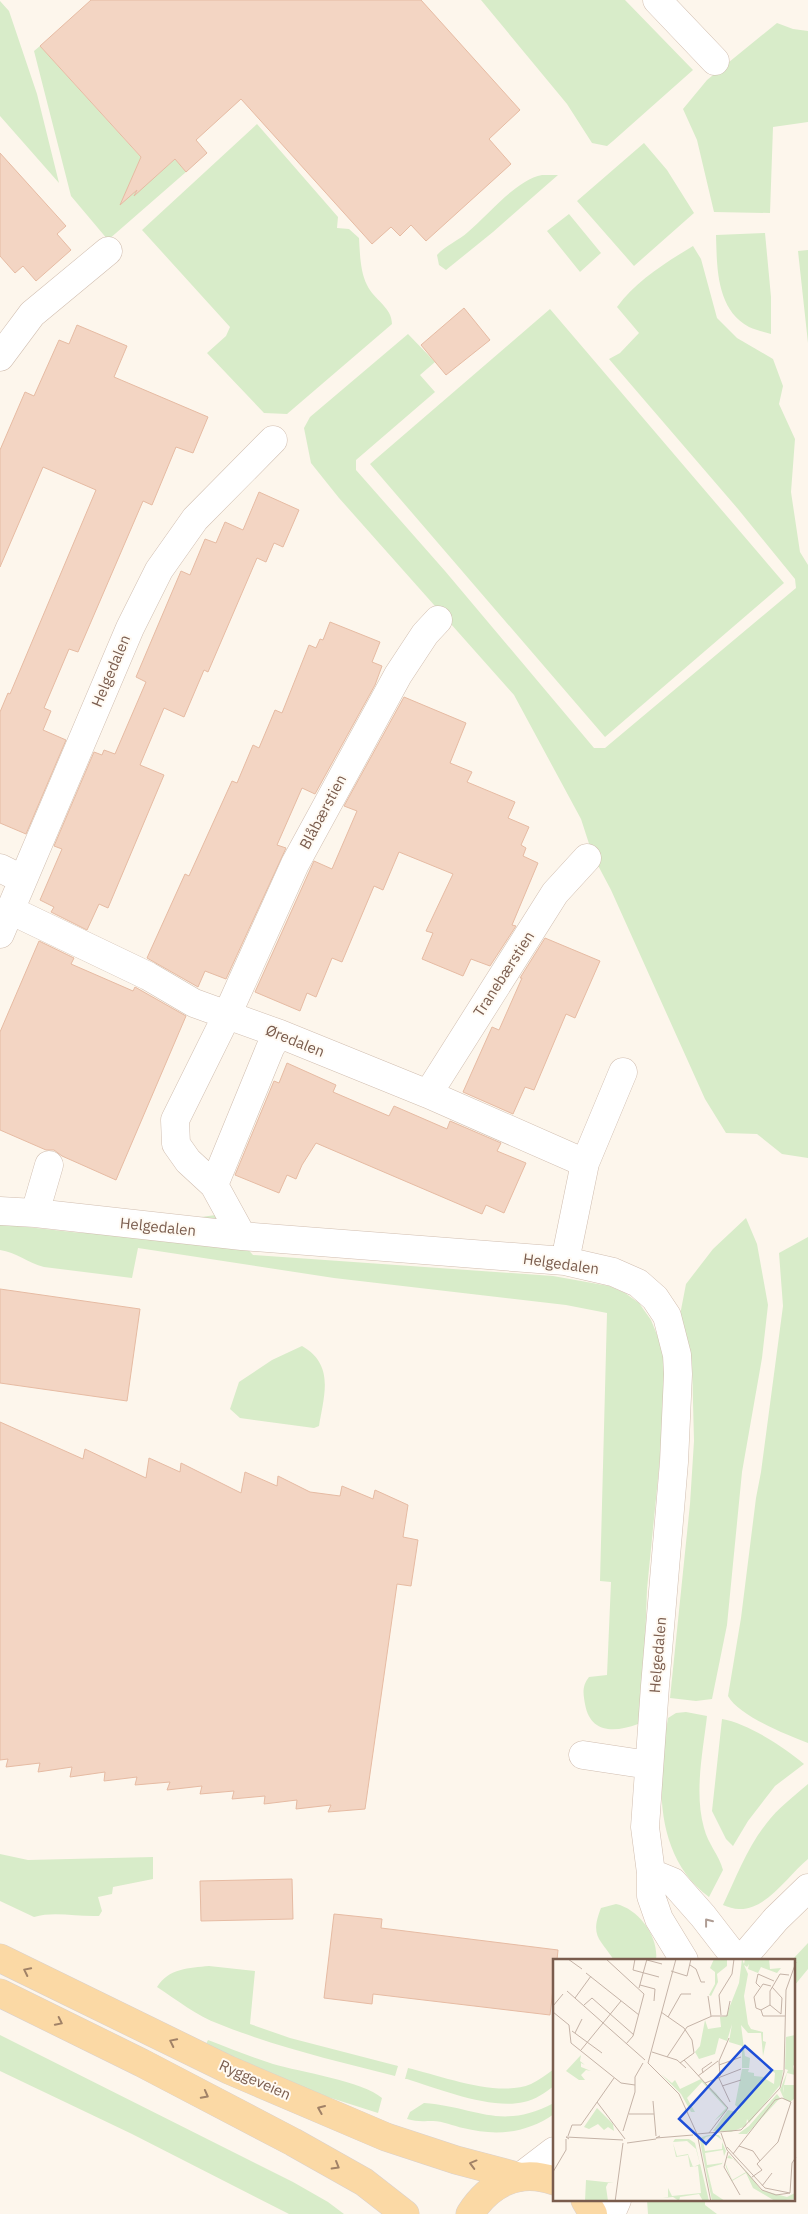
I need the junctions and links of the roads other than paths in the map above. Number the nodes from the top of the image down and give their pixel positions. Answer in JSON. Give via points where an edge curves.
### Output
{"nodes":[{"id":1,"x":657,"y":0,"type":"edge"},
{"id":2,"x":715,"y":60,"type":"dead end"},
{"id":3,"x":108,"y":251,"type":"dead end"},
{"id":4,"x":0,"y":357,"type":"edge"},
{"id":5,"x":273,"y":440,"type":"dead end"},
{"id":6,"x":438,"y":620,"type":"dead end"},
{"id":7,"x":587,"y":858,"type":"dead end"},
{"id":8,"x":11,"y":873,"type":"edge"},
{"id":9,"x":5,"y":922,"type":"edge"},
{"id":10,"x":227,"y":1015,"type":"junction"},
{"id":11,"x":280,"y":1034,"type":"junction"},
{"id":12,"x":622,"y":1072,"type":"dead end"},
{"id":13,"x":428,"y":1094,"type":"junction"},
{"id":14,"x":586,"y":1163,"type":"junction"},
{"id":15,"x":49,"y":1165,"type":"dead end"},
{"id":16,"x":214,"y":1185,"type":"junction"},
{"id":17,"x":0,"y":1211,"type":"edge"},
{"id":18,"x":35,"y":1213,"type":"junction"},
{"id":19,"x":242,"y":1236,"type":"junction"},
{"id":20,"x":565,"y":1261,"type":"junction"},
{"id":21,"x":583,"y":1755,"type":"dead end"},
{"id":22,"x":649,"y":1765,"type":"junction"},
{"id":23,"x":651,"y":1873,"type":"junction"},
{"id":24,"x":808,"y":1888,"type":"edge"},
{"id":25,"x":0,"y":1958,"type":"edge"},
{"id":26,"x":683,"y":1959,"type":"edge"},
{"id":27,"x":737,"y":1959,"type":"edge"},
{"id":28,"x":742,"y":1959,"type":"edge"},
{"id":29,"x":0,"y":1993,"type":"edge"},
{"id":30,"x":553,"y":2152,"type":"edge"},
{"id":31,"x":520,"y":2177,"type":"junction"},
{"id":32,"x":553,"y":2180,"type":"edge"},
{"id":33,"x":586,"y":2202,"type":"edge"},
{"id":34,"x":616,"y":2202,"type":"edge"},
{"id":35,"x":405,"y":2214,"type":"edge"},
{"id":36,"x":470,"y":2214,"type":"edge"},
{"id":37,"x":593,"y":2214,"type":"edge"},
{"id":38,"x":611,"y":2214,"type":"edge"}],
"edges":[{"from":1,"to":2,"type":"street"},
{"from":3,"to":4,"type":"street","via":[[32,314]]},
{"from":5,"to":8,"type":"street","name":"Helgedalen","via":[[195,519],[159,570]]},
{"from":6,"to":10,"type":"street","name":"Blåbærstien","via":[[398,675],[295,864]]},
{"from":7,"to":13,"type":"street","name":"Tranebærstien","via":[[555,893]]},
{"from":8,"to":9,"type":"street","name":"Helgedalen"},
{"from":9,"to":10,"type":"street","name":"Øredalen","via":[[148,976],[194,1004]]},
{"from":10,"to":11,"type":"street","name":"Øredalen"},
{"from":10,"to":16,"type":"street","name":"Blåbærstien","via":[[176,1120],[176,1144],[188,1161]]},
{"from":11,"to":13,"type":"street","name":"Øredalen"},
{"from":11,"to":16,"type":"street","via":[[270,1046]]},
{"from":12,"to":14,"type":"street"},
{"from":13,"to":14,"type":"street","name":"Øredalen"},
{"from":14,"to":20,"type":"street"},
{"from":15,"to":18,"type":"street"},
{"from":16,"to":19,"type":"street","name":"Blåbærstien"},
{"from":17,"to":18,"type":"street","name":"Helgedalen"},
{"from":18,"to":19,"type":"street","name":"Helgedalen"},
{"from":19,"to":20,"type":"street","name":"Helgedalen"},
{"from":20,"to":22,"type":"street","name":"Helgedalen","via":[[613,1272],[638,1283],[655,1298],[667,1316],[677,1355],[674,1462]]},
{"from":21,"to":22,"type":"street"},
{"from":22,"to":23,"type":"street","name":"Helgedalen","via":[[645,1827]]},
{"from":23,"to":26,"type":"street","name":"Helgedalen","via":[[651,1896],[658,1919]]},
{"from":27,"to":23,"type":"street","one_way":true,"via":[[673,1882]]},
{"from":24,"to":28,"type":"street"},
{"from":31,"to":25,"type":"main road","name":"Ryggeveien","one_way":true,"via":[[386,2137],[229,2070]]},
{"from":29,"to":35,"type":"main road","one_way":true,"via":[[293,2142],[364,2182]]},
{"from":30,"to":31,"type":"street"},
{"from":31,"to":32,"type":"main road"},
{"from":31,"to":36,"type":"main road","via":[[498,2184],[480,2199]]},
{"from":33,"to":37,"type":"main road"},
{"from":34,"to":38,"type":"street"}]}
